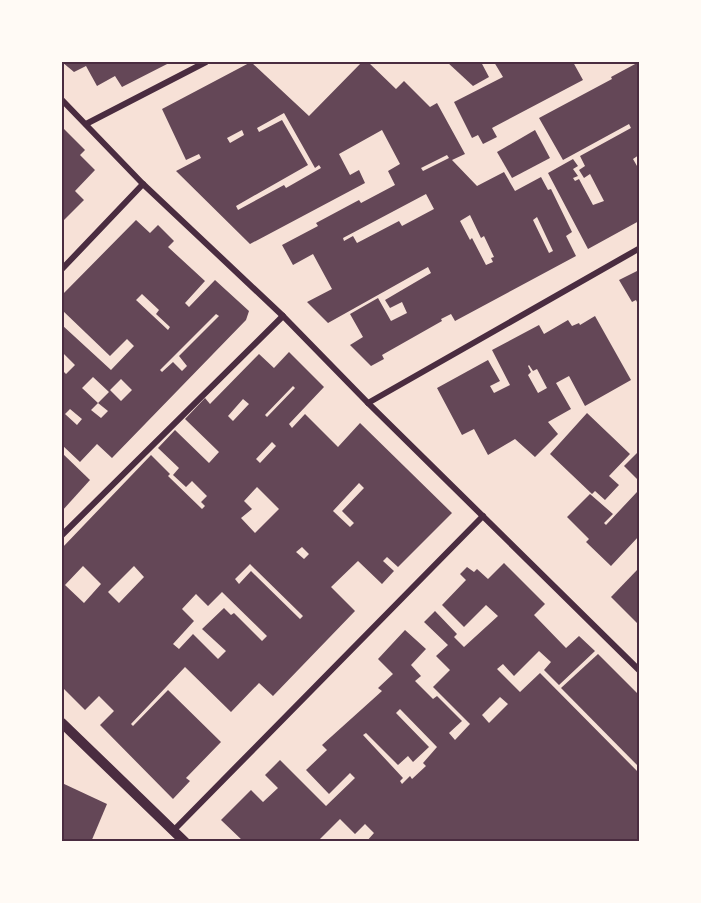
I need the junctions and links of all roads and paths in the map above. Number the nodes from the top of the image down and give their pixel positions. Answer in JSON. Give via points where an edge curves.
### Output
{"nodes":[{"id":1,"x":207,"y":62,"type":"edge"},
{"id":2,"x":62,"y":100,"type":"edge"},
{"id":3,"x":86,"y":124,"type":"junction"},
{"id":4,"x":143,"y":184,"type":"junction"},
{"id":5,"x":639,"y":248,"type":"edge"},
{"id":6,"x":62,"y":269,"type":"edge"},
{"id":7,"x":283,"y":316,"type":"junction"},
{"id":8,"x":368,"y":403,"type":"junction"},
{"id":9,"x":483,"y":516,"type":"junction"},
{"id":10,"x":62,"y":535,"type":"edge"},
{"id":11,"x":639,"y":671,"type":"edge"},
{"id":12,"x":62,"y":723,"type":"edge"},
{"id":13,"x":174,"y":830,"type":"junction"},
{"id":14,"x":185,"y":842,"type":"edge"}],
"edges":[{"from":1,"to":3,"type":"street"},
{"from":2,"to":3,"type":"street"},
{"from":3,"to":4,"type":"street"},
{"from":4,"to":6,"type":"street"},
{"from":4,"to":7,"type":"street"},
{"from":5,"to":8,"type":"street"},
{"from":7,"to":8,"type":"street"},
{"from":7,"to":10,"type":"street"},
{"from":8,"to":9,"type":"street"},
{"from":9,"to":11,"type":"street"},
{"from":9,"to":13,"type":"street"},
{"from":12,"to":13,"type":"street"},
{"from":13,"to":14,"type":"street"}]}
